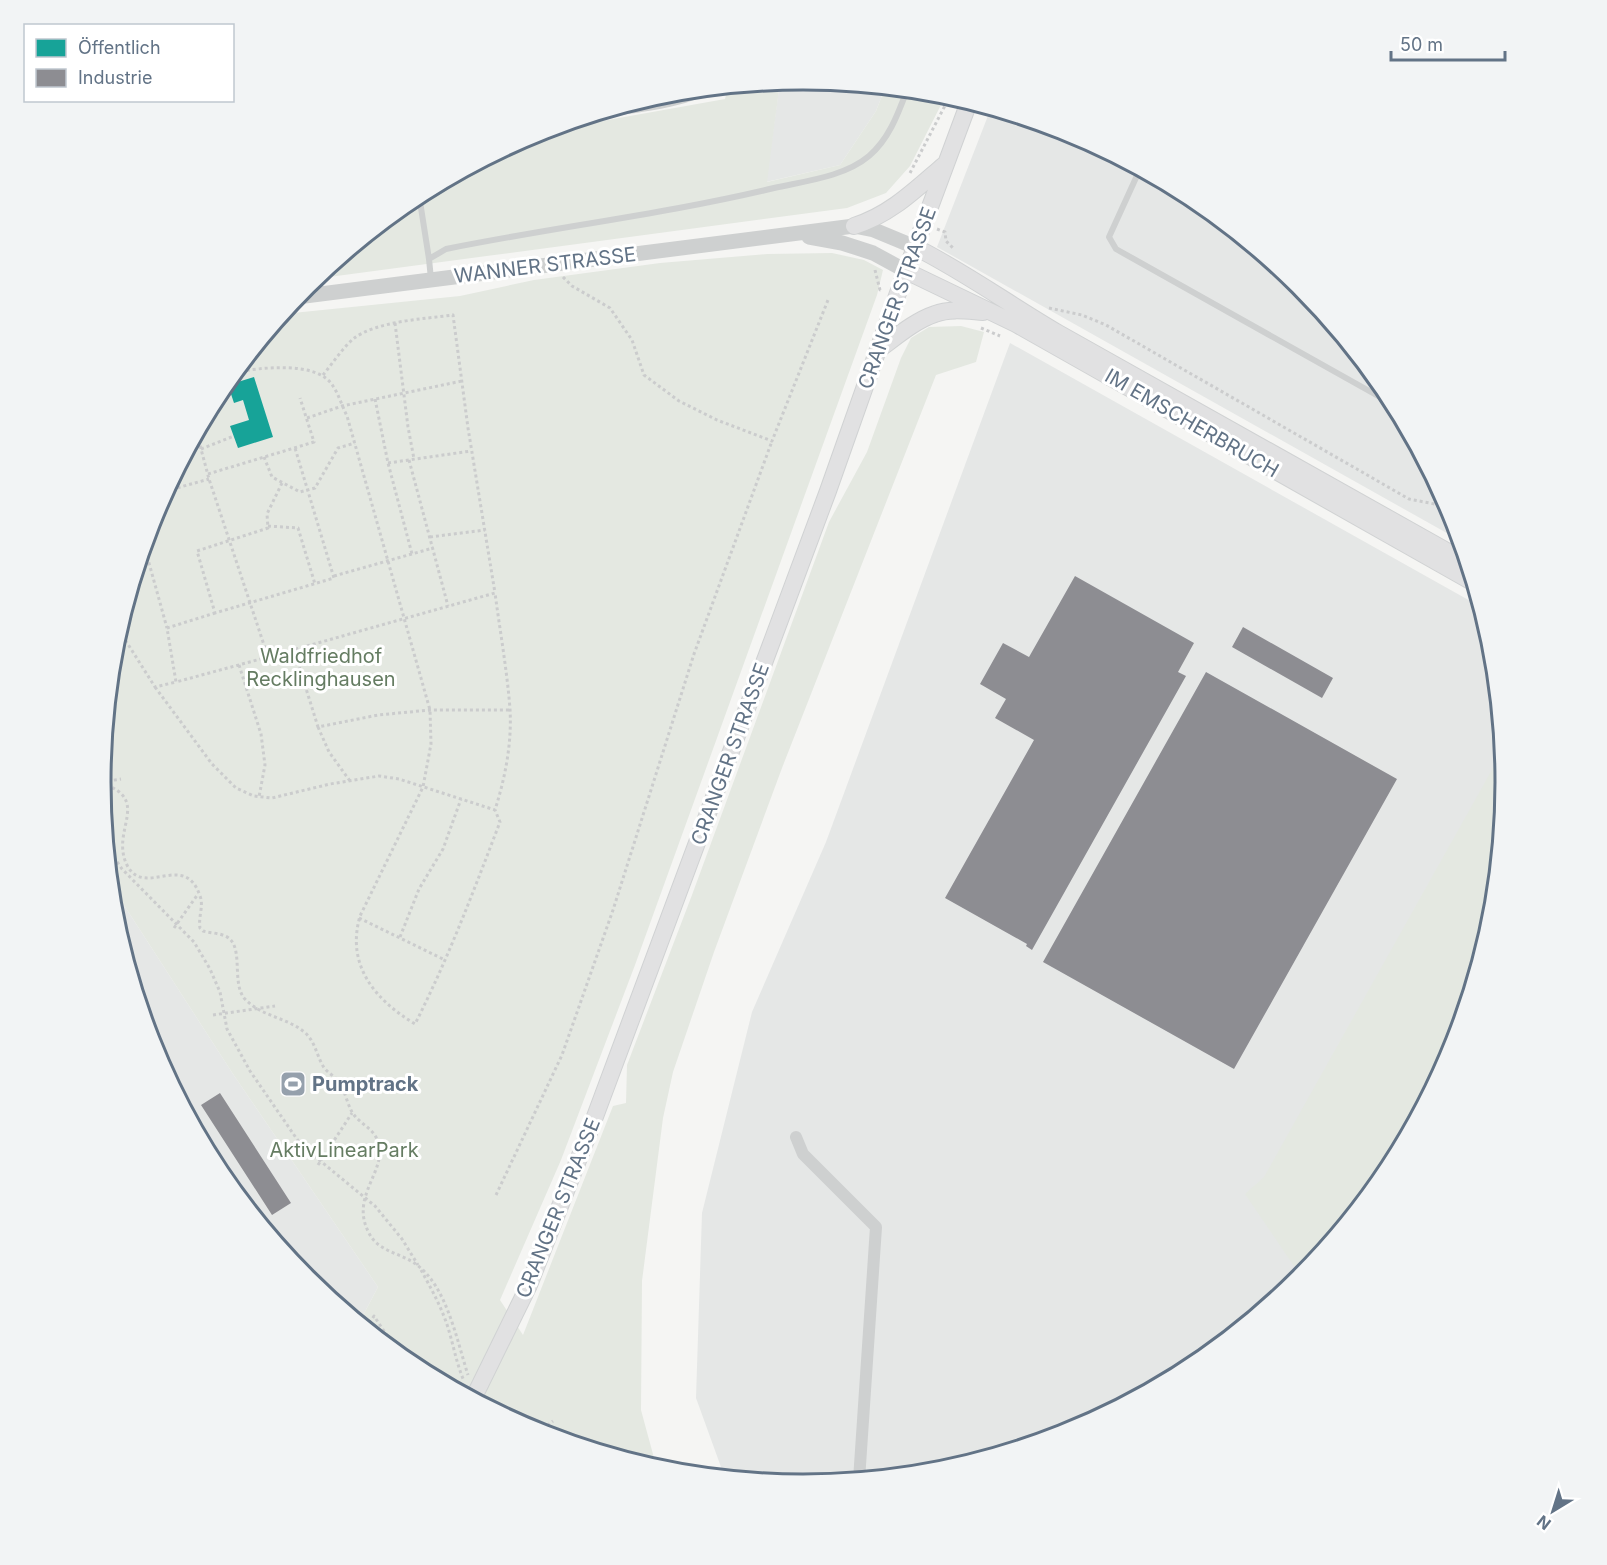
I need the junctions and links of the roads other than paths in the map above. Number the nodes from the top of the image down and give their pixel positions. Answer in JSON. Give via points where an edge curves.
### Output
{"nodes":[{"id":1,"x":904,"y":98,"type":"edge"},
{"id":2,"x":675,"y":102,"type":"edge"},
{"id":3,"x":658,"y":105,"type":"edge"},
{"id":4,"x":966,"y":110,"type":"edge"},
{"id":5,"x":945,"y":165,"type":"junction"},
{"id":6,"x":1137,"y":176,"type":"edge"},
{"id":7,"x":421,"y":206,"type":"edge"},
{"id":8,"x":854,"y":226,"type":"junction"},
{"id":9,"x":794,"y":234,"type":"junction"},
{"id":10,"x":915,"y":248,"type":"junction"},
{"id":11,"x":429,"y":259,"type":"junction"},
{"id":12,"x":906,"y":271,"type":"junction"},
{"id":13,"x":431,"y":280,"type":"junction"},
{"id":14,"x":312,"y":295,"type":"edge"},
{"id":15,"x":996,"y":305,"type":"junction"},
{"id":16,"x":1019,"y":318,"type":"junction"},
{"id":17,"x":878,"y":350,"type":"junction"},
{"id":18,"x":1377,"y":395,"type":"edge"},
{"id":19,"x":1458,"y":556,"type":"edge"},
{"id":20,"x":1464,"y":577,"type":"edge"},
{"id":21,"x":796,"y":1137,"type":"dead end"},
{"id":22,"x":471,"y":1390,"type":"edge"},
{"id":23,"x":859,"y":1473,"type":"edge"}],
"edges":[{"from":1,"to":11,"type":"lane","via":[[882,143],[841,171],[740,196],[446,249]]},
{"from":2,"to":3,"type":"lane"},
{"from":4,"to":5,"type":"main road","name":"CRANGER STRASSE"},
{"from":5,"to":8,"type":"main road","via":[[895,207]]},
{"from":5,"to":10,"type":"main road","name":"CRANGER STRASSE"},
{"from":6,"to":18,"type":"lane","via":[[1109,237],[1116,249]]},
{"from":7,"to":11,"type":"lane"},
{"from":8,"to":9,"type":"street","name":"WANNER STRASSE"},
{"from":8,"to":10,"type":"street","name":"WANNER STRASSE","via":[[883,233]]},
{"from":9,"to":12,"type":"street","name":"WANNER STRASSE","via":[[873,253]]},
{"from":9,"to":13,"type":"street","name":"WANNER STRASSE"},
{"from":10,"to":12,"type":"main road","name":"CRANGER STRASSE"},
{"from":10,"to":15,"type":"main road","name":"IM EMSCHERBRUCH","via":[[954,267]]},
{"from":11,"to":13,"type":"lane"},
{"from":12,"to":15,"type":"main road","name":"IM EMSCHERBRUCH"},
{"from":12,"to":17,"type":"main road","name":"CRANGER STRASSE"},
{"from":13,"to":14,"type":"street","name":"WANNER STRASSE"},
{"from":15,"to":16,"type":"main road","name":"IM EMSCHERBRUCH"},
{"from":15,"to":17,"type":"main road","via":[[936,313]]},
{"from":16,"to":19,"type":"main road","name":"IM EMSCHERBRUCH"},
{"from":16,"to":20,"type":"main road","name":"IM EMSCHERBRUCH"},
{"from":17,"to":22,"type":"main road","name":"CRANGER STRASSE","bridge":true,"via":[[590,1130],[529,1285]]},
{"from":21,"to":23,"type":"street","via":[[803,1155],[876,1227]]}]}
